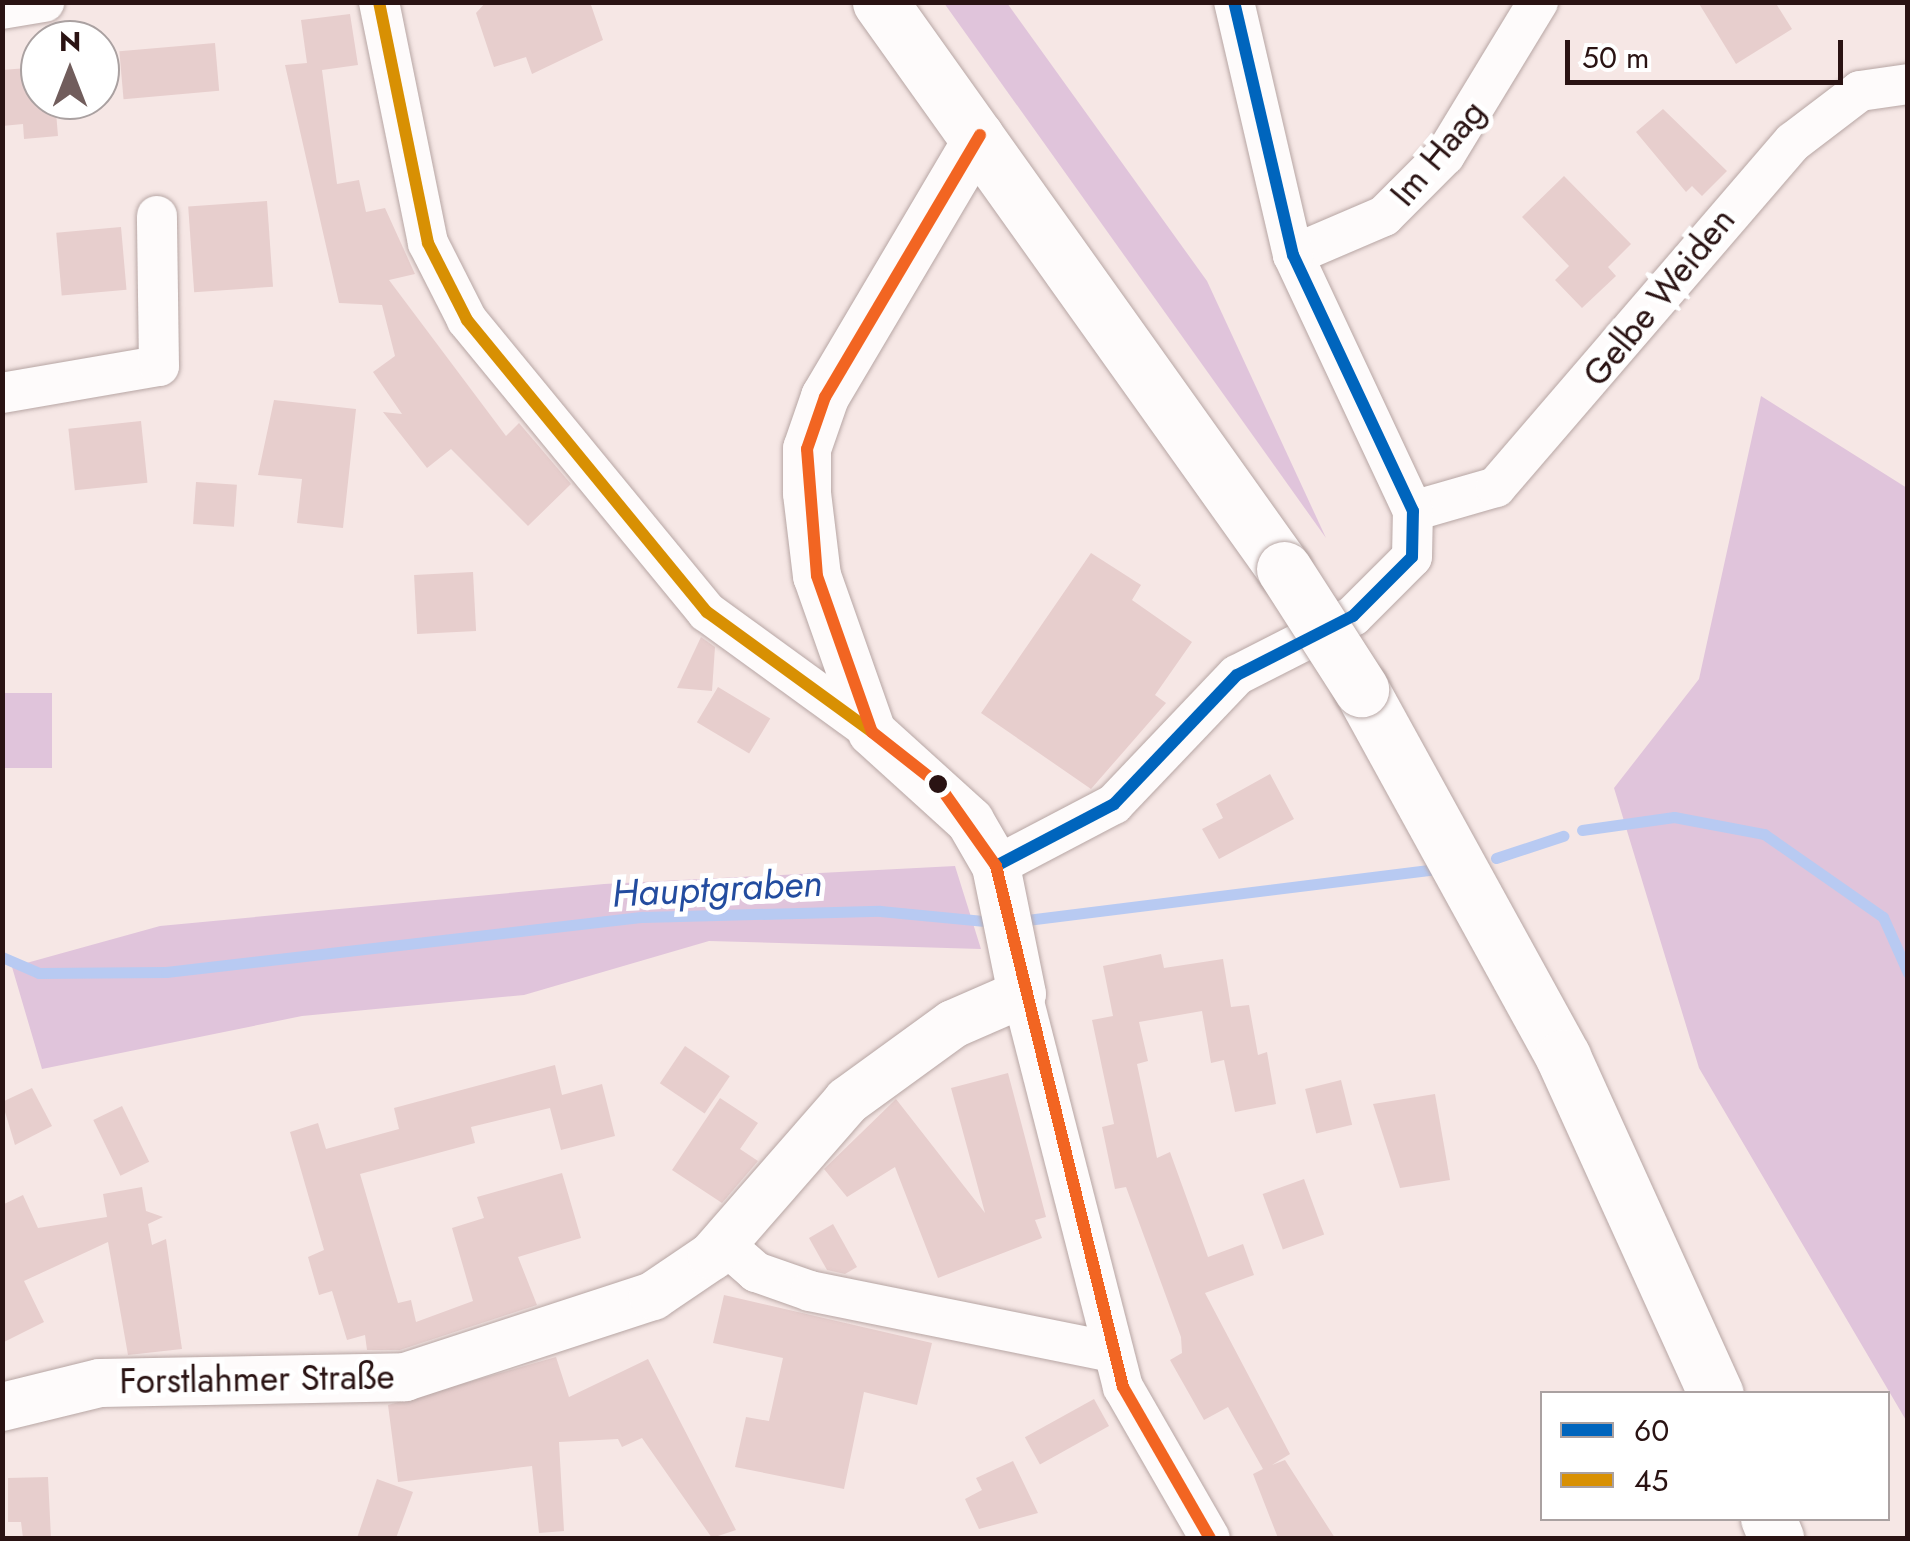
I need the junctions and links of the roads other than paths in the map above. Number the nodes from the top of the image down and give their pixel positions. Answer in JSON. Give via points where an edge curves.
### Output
{"nodes":[{"id":1,"x":44,"y":2,"type":"edge"},
{"id":2,"x":378,"y":2,"type":"edge"},
{"id":3,"x":880,"y":2,"type":"edge"},
{"id":4,"x":1234,"y":2,"type":"edge"},
{"id":5,"x":1538,"y":2,"type":"edge"},
{"id":6,"x":2,"y":9,"type":"edge"},
{"id":7,"x":1908,"y":84,"type":"edge"},
{"id":8,"x":980,"y":136,"type":"junction"},
{"id":9,"x":156,"y":216,"type":"dead end"},
{"id":10,"x":1293,"y":254,"type":"junction"},
{"id":11,"x":2,"y":393,"type":"edge"},
{"id":12,"x":1413,"y":511,"type":"junction"},
{"id":13,"x":872,"y":732,"type":"junction"},
{"id":14,"x":996,"y":866,"type":"junction"},
{"id":15,"x":1022,"y":994,"type":"junction"},
{"id":16,"x":724,"y":1244,"type":"junction"},
{"id":17,"x":1112,"y":1352,"type":"junction"},
{"id":18,"x":1715,"y":1391,"type":"edge"},
{"id":19,"x":2,"y":1407,"type":"edge"},
{"id":20,"x":1210,"y":1538,"type":"edge"}],
"edges":[{"from":1,"to":6,"type":"street"},
{"from":2,"to":13,"type":"street","via":[[418,210],[467,320],[707,612]]},
{"from":3,"to":8,"type":"main road"},
{"from":4,"to":10,"type":"street"},
{"from":5,"to":10,"type":"street","name":"Im Haag","via":[[1445,155],[1384,216]]},
{"from":7,"to":12,"type":"street","name":"Gelbe Weiden","via":[[1860,92],[1792,142],[1496,487]]},
{"from":8,"to":13,"type":"street","via":[[825,397],[807,449],[817,576]]},
{"from":8,"to":18,"type":"main road","bridge":true,"via":[[1361,689],[1563,1056]]},
{"from":9,"to":11,"type":"street","via":[[159,366]]},
{"from":10,"to":12,"type":"street"},
{"from":12,"to":14,"type":"street","via":[[1412,557],[1353,616],[1236,675],[1114,804]]},
{"from":13,"to":14,"type":"street","via":[[938,784]]},
{"from":14,"to":15,"type":"street"},
{"from":15,"to":16,"type":"street","name":"Forstlahmer Straße","via":[[953,1024],[847,1100]]},
{"from":15,"to":17,"type":"street"},
{"from":16,"to":17,"type":"street","via":[[756,1272],[810,1292]]},
{"from":16,"to":19,"type":"street","name":"Forstlahmer Straße","via":[[654,1296],[406,1377],[100,1383]]},
{"from":17,"to":20,"type":"street","via":[[1122,1387]]}]}
